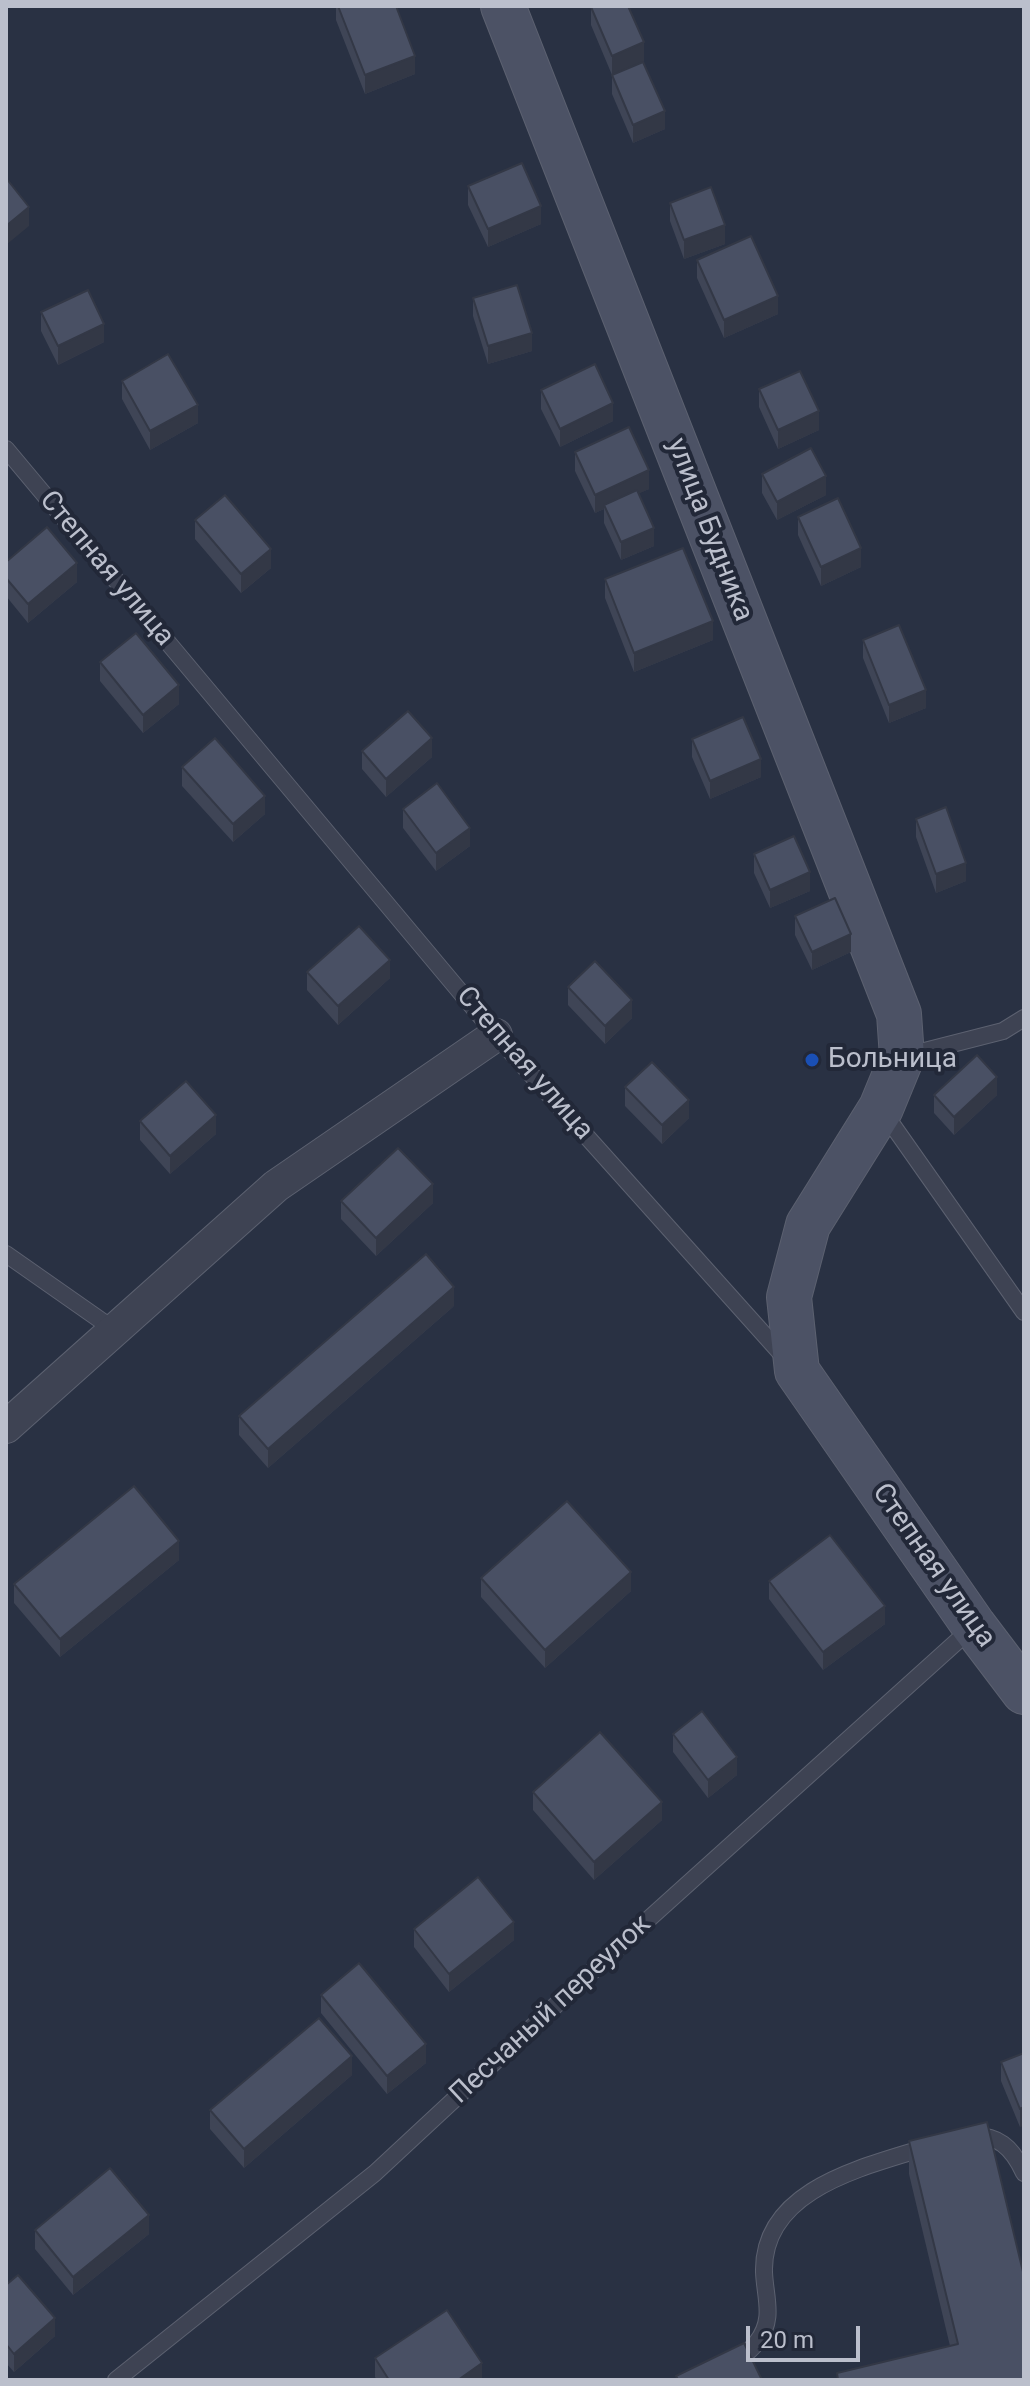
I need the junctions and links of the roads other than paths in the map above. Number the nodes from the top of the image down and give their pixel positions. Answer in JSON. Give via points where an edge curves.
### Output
{"nodes":[{"id":1,"x":503,"y":6,"type":"edge"},
{"id":2,"x":6,"y":449,"type":"edge"},
{"id":3,"x":1024,"y":1018,"type":"edge"},
{"id":4,"x":496,"y":1035,"type":"junction"},
{"id":5,"x":902,"y":1057,"type":"junction"},
{"id":6,"x":881,"y":1108,"type":"junction"},
{"id":7,"x":6,"y":1254,"type":"edge"},
{"id":8,"x":1024,"y":1312,"type":"edge"},
{"id":9,"x":116,"y":1331,"type":"junction"},
{"id":10,"x":797,"y":1371,"type":"junction"},
{"id":11,"x":6,"y":1427,"type":"edge"},
{"id":12,"x":974,"y":1626,"type":"junction"},
{"id":13,"x":1024,"y":1692,"type":"edge"},
{"id":14,"x":1024,"y":2173,"type":"edge"},
{"id":15,"x":116,"y":2380,"type":"edge"},
{"id":16,"x":694,"y":2380,"type":"edge"}],
"edges":[{"from":1,"to":5,"type":"street","name":"улица Будника","via":[[899,1014]]},
{"from":2,"to":4,"type":"lane","name":"Степная улица"},
{"from":3,"to":5,"type":"lane","via":[[1003,1031]]},
{"from":4,"to":9,"type":"street","via":[[276,1186]]},
{"from":4,"to":10,"type":"lane","name":"Степная улица"},
{"from":5,"to":6,"type":"street"},
{"from":6,"to":8,"type":"lane"},
{"from":6,"to":10,"type":"street","via":[[808,1225],[789,1297]]},
{"from":7,"to":9,"type":"lane"},
{"from":9,"to":11,"type":"street"},
{"from":10,"to":12,"type":"street","name":"Степная улица"},
{"from":12,"to":13,"type":"street","name":"Степная улица"},
{"from":12,"to":15,"type":"lane","name":"Песчаный переулок","via":[[375,2173]]},
{"from":14,"to":16,"type":"lane","via":[[1013,2150],[988,2135],[960,2137],[844,2173],[796,2202],[769,2232],[764,2270],[770,2314],[757,2343]]}]}
